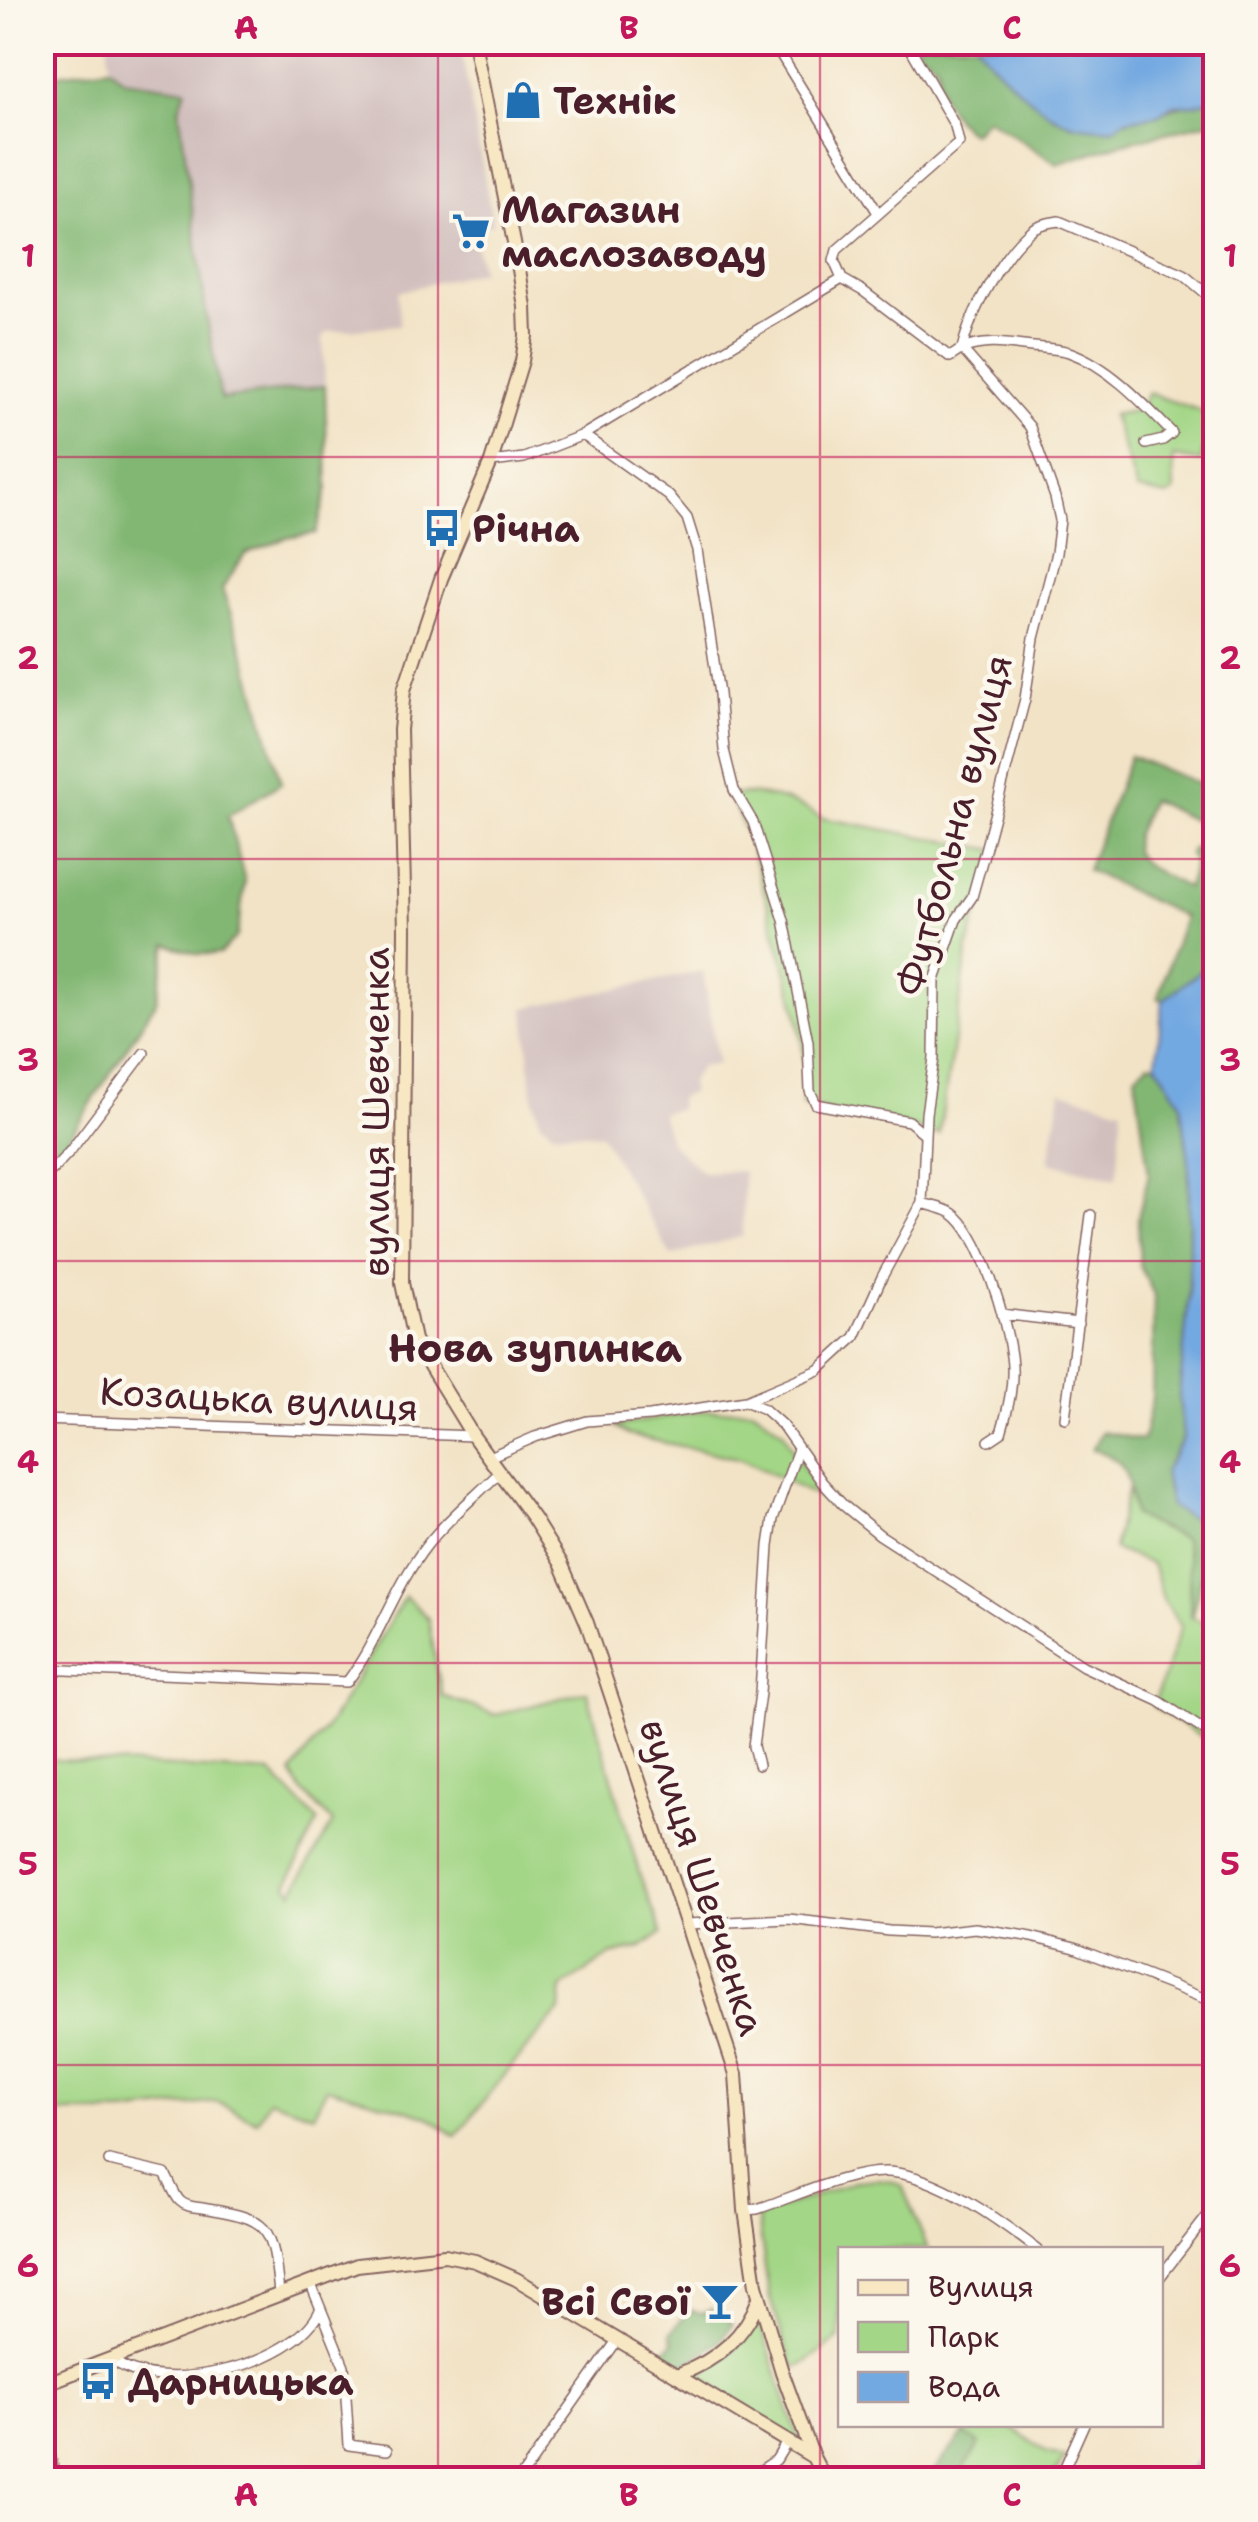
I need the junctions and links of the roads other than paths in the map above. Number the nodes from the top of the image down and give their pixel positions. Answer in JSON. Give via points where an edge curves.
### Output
{"nodes":[{"id":1,"x":474,"y":42,"type":"edge"},
{"id":2,"x":773,"y":42,"type":"edge"},
{"id":3,"x":907,"y":42,"type":"edge"},
{"id":4,"x":878,"y":213,"type":"junction"},
{"id":5,"x":842,"y":280,"type":"junction"},
{"id":6,"x":1216,"y":302,"type":"edge"},
{"id":7,"x":962,"y":349,"type":"junction"},
{"id":8,"x":583,"y":435,"type":"junction"},
{"id":9,"x":1146,"y":444,"type":"dead end"},
{"id":10,"x":491,"y":462,"type":"junction"},
{"id":11,"x":144,"y":1053,"type":"dead end"},
{"id":12,"x":924,"y":1134,"type":"junction"},
{"id":13,"x":42,"y":1181,"type":"edge"},
{"id":14,"x":922,"y":1204,"type":"junction"},
{"id":15,"x":1091,"y":1215,"type":"dead end"},
{"id":16,"x":1002,"y":1314,"type":"junction"},
{"id":17,"x":1078,"y":1323,"type":"junction"},
{"id":18,"x":745,"y":1401,"type":"junction"},
{"id":19,"x":1065,"y":1418,"type":"dead end"},
{"id":20,"x":42,"y":1420,"type":"edge"},
{"id":21,"x":474,"y":1436,"type":"junction"},
{"id":22,"x":990,"y":1441,"type":"dead end"},
{"id":23,"x":798,"y":1450,"type":"junction"},
{"id":24,"x":489,"y":1457,"type":"junction"},
{"id":25,"x":500,"y":1472,"type":"junction"},
{"id":26,"x":42,"y":1669,"type":"edge"},
{"id":27,"x":1216,"y":1738,"type":"edge"},
{"id":28,"x":758,"y":1765,"type":"dead end"},
{"id":29,"x":687,"y":1924,"type":"junction"},
{"id":30,"x":1216,"y":2004,"type":"edge"},
{"id":31,"x":109,"y":2160,"type":"dead end"},
{"id":32,"x":1216,"y":2205,"type":"edge"},
{"id":33,"x":745,"y":2210,"type":"junction"},
{"id":34,"x":1033,"y":2247,"type":"edge"},
{"id":35,"x":1163,"y":2273,"type":"edge"},
{"id":36,"x":310,"y":2282,"type":"junction"},
{"id":37,"x":279,"y":2293,"type":"junction"},
{"id":38,"x":760,"y":2298,"type":"junction"},
{"id":39,"x":320,"y":2310,"type":"junction"},
{"id":40,"x":618,"y":2339,"type":"junction"},
{"id":41,"x":112,"y":2358,"type":"junction"},
{"id":42,"x":678,"y":2374,"type":"junction"},
{"id":43,"x":42,"y":2385,"type":"edge"},
{"id":44,"x":42,"y":2421,"type":"edge"},
{"id":45,"x":1083,"y":2427,"type":"edge"},
{"id":46,"x":787,"y":2442,"type":"junction"},
{"id":47,"x":387,"y":2450,"type":"dead end"},
{"id":48,"x":813,"y":2457,"type":"junction"},
{"id":49,"x":56,"y":2476,"type":"edge"},
{"id":50,"x":88,"y":2480,"type":"edge"},
{"id":51,"x":519,"y":2480,"type":"edge"},
{"id":52,"x":746,"y":2480,"type":"edge"},
{"id":53,"x":825,"y":2480,"type":"edge"},
{"id":54,"x":1059,"y":2480,"type":"edge"}],
"edges":[{"from":1,"to":10,"type":"street","name":"вулиця Шевченка","via":[[526,307],[522,361]]},
{"from":2,"to":4,"type":"street"},
{"from":3,"to":4,"type":"street","via":[[960,143]]},
{"from":4,"to":5,"type":"street","via":[[838,250],[834,261]]},
{"from":5,"to":7,"type":"street","via":[[950,357]]},
{"from":5,"to":8,"type":"street"},
{"from":6,"to":7,"type":"street","via":[[1184,275],[1059,221],[1041,224],[1017,246],[984,296]]},
{"from":7,"to":9,"type":"street","via":[[978,343],[1079,356],[1128,389],[1172,433]]},
{"from":7,"to":12,"type":"street","name":"Футбольна вулиця","via":[[1030,427],[1060,520],[1026,698],[984,854],[935,980]]},
{"from":8,"to":10,"type":"street","via":[[524,458]]},
{"from":8,"to":12,"type":"street","via":[[670,496],[687,518],[724,750],[784,920],[816,1104],[909,1122]]},
{"from":10,"to":21,"type":"street","name":"вулиця Шевченка","via":[[416,649],[400,730],[406,929],[402,1283],[414,1340]]},
{"from":11,"to":13,"type":"street"},
{"from":12,"to":14,"type":"street","name":"Футбольна вулиця"},
{"from":14,"to":16,"type":"street","via":[[950,1212],[968,1228]]},
{"from":14,"to":18,"type":"street","via":[[855,1337],[819,1370]]},
{"from":15,"to":17,"type":"street"},
{"from":16,"to":17,"type":"street"},
{"from":16,"to":22,"type":"street","via":[[1011,1386],[1001,1433]]},
{"from":17,"to":19,"type":"street"},
{"from":18,"to":23,"type":"street","via":[[782,1425]]},
{"from":18,"to":24,"type":"street","via":[[587,1421]]},
{"from":20,"to":21,"type":"street","name":"Козацька вулиця"},
{"from":21,"to":24,"type":"street","name":"вулиця Шевченка"},
{"from":23,"to":27,"type":"street","via":[[843,1506],[880,1535],[1083,1666],[1159,1701]]},
{"from":23,"to":28,"type":"street","via":[[769,1546],[753,1746]]},
{"from":24,"to":25,"type":"street","name":"вулиця Шевченка"},
{"from":25,"to":26,"type":"street","via":[[425,1547],[347,1682]]},
{"from":25,"to":29,"type":"street","name":"вулиця Шевченка","via":[[561,1563],[587,1623]]},
{"from":29,"to":30,"type":"street","via":[[789,1919],[1028,1936]]},
{"from":29,"to":33,"type":"street","name":"вулиця Шевченка","via":[[736,2074]]},
{"from":31,"to":37,"type":"street","via":[[165,2174],[187,2206],[250,2217],[270,2238]]},
{"from":32,"to":35,"type":"street"},
{"from":33,"to":34,"type":"street","via":[[888,2172],[938,2185]]},
{"from":33,"to":38,"type":"street","name":"вулиця Шевченка"},
{"from":36,"to":37,"type":"street"},
{"from":36,"to":39,"type":"street"},
{"from":36,"to":40,"type":"street","via":[[357,2265],[444,2255],[516,2279]]},
{"from":37,"to":41,"type":"street"},
{"from":38,"to":42,"type":"street","via":[[726,2348]]},
{"from":38,"to":48,"type":"street","name":"вулиця Шевченка"},
{"from":39,"to":41,"type":"street","via":[[294,2342],[223,2370],[142,2373],[126,2371]]},
{"from":39,"to":47,"type":"street","via":[[344,2366],[350,2445]]},
{"from":40,"to":42,"type":"street"},
{"from":40,"to":51,"type":"street"},
{"from":41,"to":43,"type":"street"},
{"from":42,"to":46,"type":"street"},
{"from":44,"to":49,"type":"street"},
{"from":45,"to":54,"type":"street"},
{"from":46,"to":48,"type":"street"},
{"from":46,"to":52,"type":"street","via":[[776,2460]]},
{"from":48,"to":53,"type":"street","name":"вулиця Шевченка"},
{"from":49,"to":50,"type":"street"}]}
